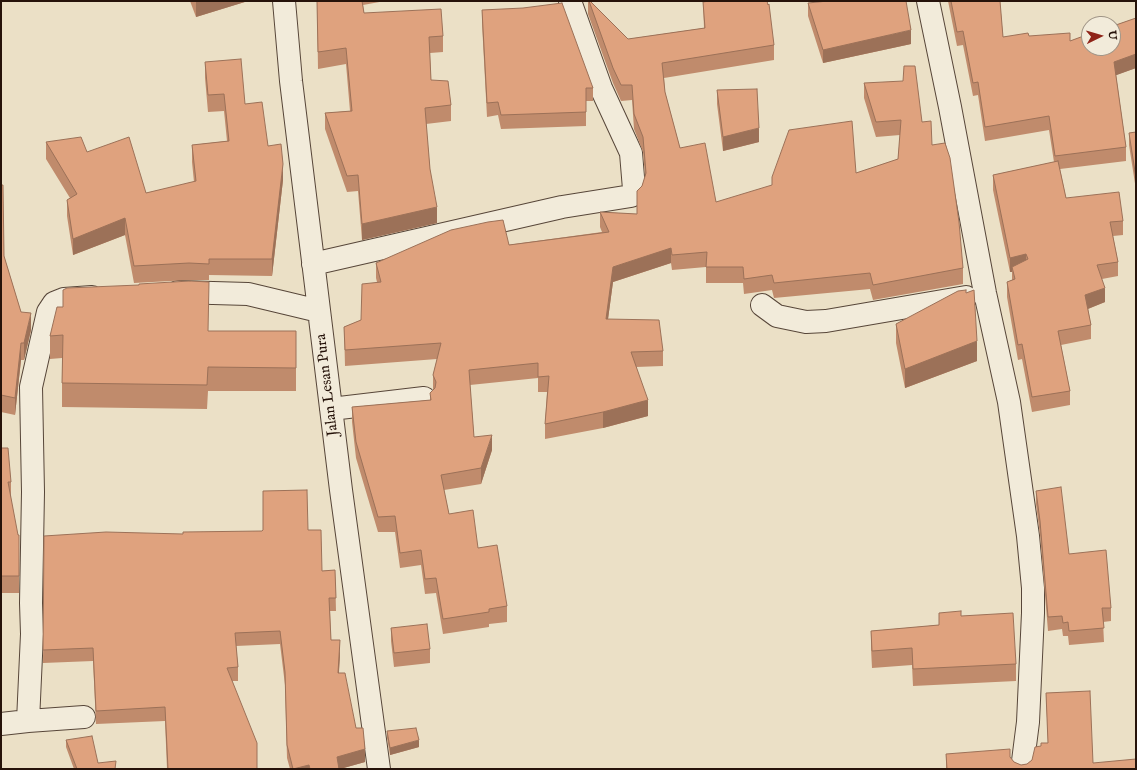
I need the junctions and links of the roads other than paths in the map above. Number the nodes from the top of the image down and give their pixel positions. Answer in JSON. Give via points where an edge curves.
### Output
{"nodes":[{"id":1,"x":284,"y":1,"type":"edge"},
{"id":2,"x":570,"y":1,"type":"edge"},
{"id":3,"x":928,"y":1,"type":"edge"},
{"id":4,"x":313,"y":264,"type":"junction"},
{"id":5,"x":160,"y":293,"type":"edge"},
{"id":6,"x":985,"y":293,"type":"junction"},
{"id":7,"x":108,"y":296,"type":"edge"},
{"id":8,"x":762,"y":305,"type":"dead end"},
{"id":9,"x":319,"y":311,"type":"junction"},
{"id":10,"x":424,"y":398,"type":"dead end"},
{"id":11,"x":331,"y":409,"type":"junction"},
{"id":12,"x":84,"y":717,"type":"dead end"},
{"id":13,"x":28,"y":721,"type":"junction"},
{"id":14,"x":1,"y":724,"type":"edge"},
{"id":15,"x":379,"y":769,"type":"edge"},
{"id":16,"x":1022,"y":769,"type":"edge"}],
"edges":[{"from":1,"to":4,"type":"street","name":"Jalan Lesan Pura"},
{"from":2,"to":4,"type":"street","via":[[601,88],[631,153],[634,189],[631,196],[562,207]]},
{"from":3,"to":6,"type":"street"},
{"from":4,"to":9,"type":"street","name":"Jalan Lesan Pura"},
{"from":5,"to":9,"type":"street","via":[[248,294]]},
{"from":6,"to":8,"type":"street","via":[[826,322],[806,322],[777,316]]},
{"from":6,"to":16,"type":"street","via":[[1009,402],[1033,588],[1028,722]]},
{"from":7,"to":13,"type":"street","via":[[64,299],[54,303],[48,312],[31,387],[32,634]]},
{"from":9,"to":11,"type":"street","name":"Jalan Lesan Pura"},
{"from":10,"to":11,"type":"street"},
{"from":11,"to":15,"type":"street","name":"Jalan Lesan Pura"},
{"from":12,"to":13,"type":"street"},
{"from":13,"to":14,"type":"street"}]}
